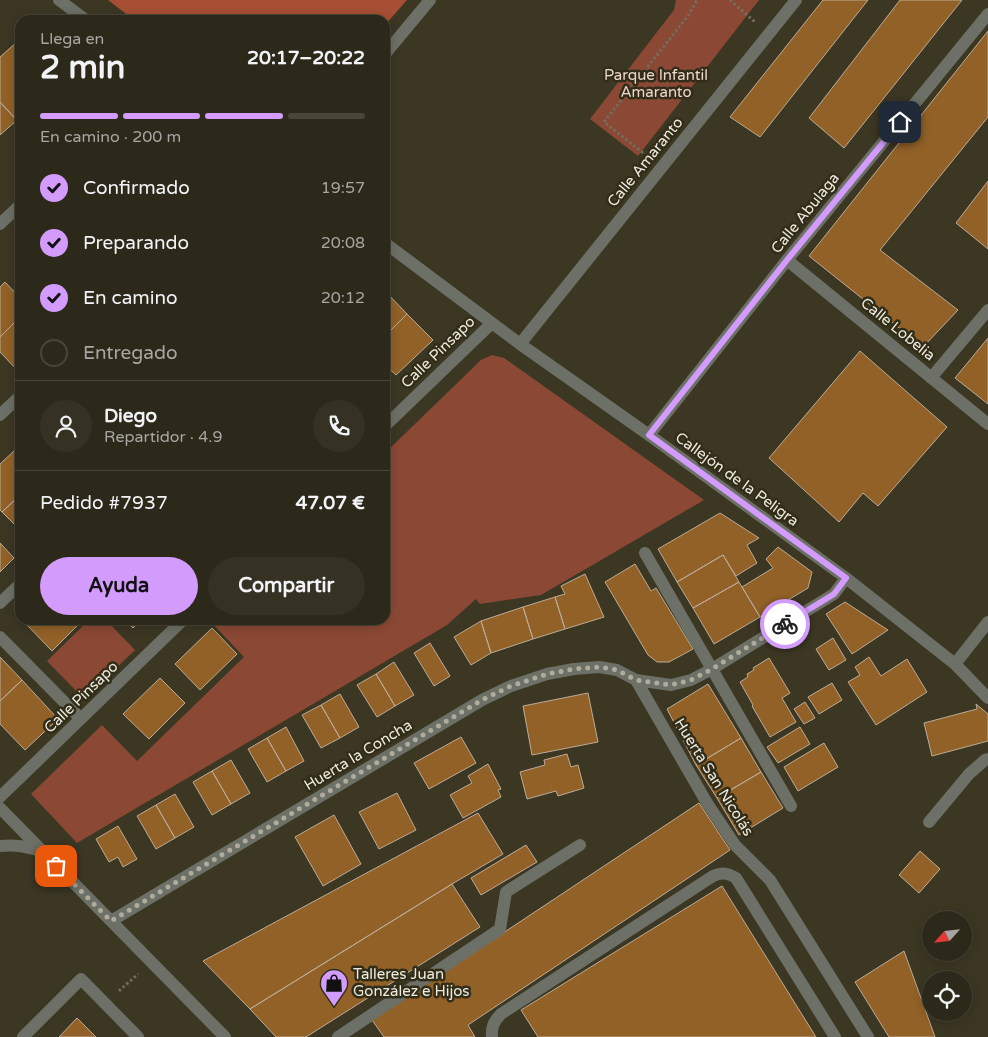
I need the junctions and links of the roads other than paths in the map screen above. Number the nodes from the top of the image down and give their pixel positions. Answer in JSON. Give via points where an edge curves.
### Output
{"nodes":[{"id":1,"x":60,"y":0,"type":"edge"},
{"id":2,"x":430,"y":0,"type":"edge"},
{"id":3,"x":796,"y":0,"type":"edge"},
{"id":4,"x":988,"y":14,"type":"edge"},
{"id":5,"x":80,"y":15,"type":"edge"},
{"id":6,"x":390,"y":48,"type":"edge"},
{"id":7,"x":15,"y":210,"type":"edge"},
{"id":8,"x":0,"y":224,"type":"edge"},
{"id":9,"x":390,"y":247,"type":"edge"},
{"id":10,"x":787,"y":260,"type":"junction"},
{"id":11,"x":988,"y":310,"type":"edge"},
{"id":12,"x":492,"y":323,"type":"junction"},
{"id":13,"x":520,"y":344,"type":"junction"},
{"id":14,"x":931,"y":378,"type":"junction"},
{"id":15,"x":15,"y":401,"type":"edge"},
{"id":16,"x":0,"y":415,"type":"edge"},
{"id":17,"x":390,"y":421,"type":"edge"},
{"id":18,"x":988,"y":424,"type":"edge"},
{"id":19,"x":649,"y":435,"type":"junction"},
{"id":20,"x":645,"y":554,"type":"dead end"},
{"id":21,"x":846,"y":578,"type":"junction"},
{"id":22,"x":15,"y":589,"type":"edge"},
{"id":23,"x":0,"y":603,"type":"edge"},
{"id":24,"x":988,"y":622,"type":"edge"},
{"id":25,"x":179,"y":625,"type":"edge"},
{"id":26,"x":0,"y":637,"type":"edge"},
{"id":27,"x":955,"y":664,"type":"junction"},
{"id":28,"x":712,"y":669,"type":"junction"},
{"id":29,"x":636,"y":680,"type":"junction"},
{"id":30,"x":988,"y":698,"type":"edge"},
{"id":31,"x":81,"y":719,"type":"junction"},
{"id":32,"x":988,"y":759,"type":"edge"},
{"id":33,"x":0,"y":797,"type":"edge"},
{"id":34,"x":791,"y":806,"type":"dead end"},
{"id":35,"x":0,"y":808,"type":"edge"},
{"id":36,"x":929,"y":822,"type":"dead end"},
{"id":37,"x":580,"y":845,"type":"dead end"},
{"id":38,"x":0,"y":846,"type":"edge"},
{"id":39,"x":42,"y":852,"type":"junction"},
{"id":40,"x":111,"y":921,"type":"junction"},
{"id":41,"x":23,"y":1037,"type":"edge"},
{"id":42,"x":138,"y":1037,"type":"edge"},
{"id":43,"x":225,"y":1037,"type":"edge"},
{"id":44,"x":338,"y":1037,"type":"edge"},
{"id":45,"x":492,"y":1037,"type":"edge"},
{"id":46,"x":835,"y":1037,"type":"edge"},
{"id":47,"x":868,"y":1037,"type":"edge"}],
"edges":[{"from":1,"to":5,"type":"street"},
{"from":2,"to":6,"type":"street"},
{"from":3,"to":13,"type":"street","name":"Calle Amaranto"},
{"from":4,"to":10,"type":"street","name":"Calle Abulaga"},
{"from":7,"to":8,"type":"street"},
{"from":9,"to":12,"type":"street","name":"Callejón de la Peligra"},
{"from":10,"to":14,"type":"street","name":"Calle Lobelia"},
{"from":10,"to":19,"type":"street","name":"Calle Abulaga"},
{"from":11,"to":14,"type":"street"},
{"from":12,"to":13,"type":"street","name":"Callejón de la Peligra"},
{"from":12,"to":17,"type":"street","name":"Calle Pinsapo"},
{"from":13,"to":19,"type":"street","name":"Callejón de la Peligra"},
{"from":14,"to":18,"type":"street","name":"Calle Lobelia"},
{"from":15,"to":16,"type":"street"},
{"from":19,"to":21,"type":"street","name":"Callejón de la Peligra"},
{"from":20,"to":28,"type":"street"},
{"from":21,"to":27,"type":"street","name":"Callejón de la Peligra"},
{"from":21,"to":28,"type":"street","via":[[834,594]]},
{"from":22,"to":23,"type":"street"},
{"from":24,"to":27,"type":"street"},
{"from":25,"to":31,"type":"street","name":"Calle Pinsapo"},
{"from":26,"to":31,"type":"street"},
{"from":27,"to":30,"type":"street","name":"Callejón de la Peligra"},
{"from":28,"to":29,"type":"street","via":[[691,680],[671,685]]},
{"from":28,"to":34,"type":"street"},
{"from":29,"to":40,"type":"street","name":"Huerta la Concha","via":[[617,670],[599,667],[547,674],[511,686],[482,700]]},
{"from":29,"to":47,"type":"street","name":"Huerta San Nicolás","via":[[707,803],[735,845],[770,880]]},
{"from":31,"to":33,"type":"street","name":"Calle Pinsapo"},
{"from":32,"to":36,"type":"street","via":[[969,774]]},
{"from":35,"to":39,"type":"street"},
{"from":37,"to":44,"type":"street","via":[[506,892],[500,928]]},
{"from":38,"to":39,"type":"street","via":[[26,846]]},
{"from":39,"to":40,"type":"street"},
{"from":40,"to":43,"type":"street"},
{"from":41,"to":42,"type":"street","via":[[81,979]]},
{"from":45,"to":46,"type":"street","via":[[492,1025],[500,1014],[713,876],[725,873],[736,878]]}]}
